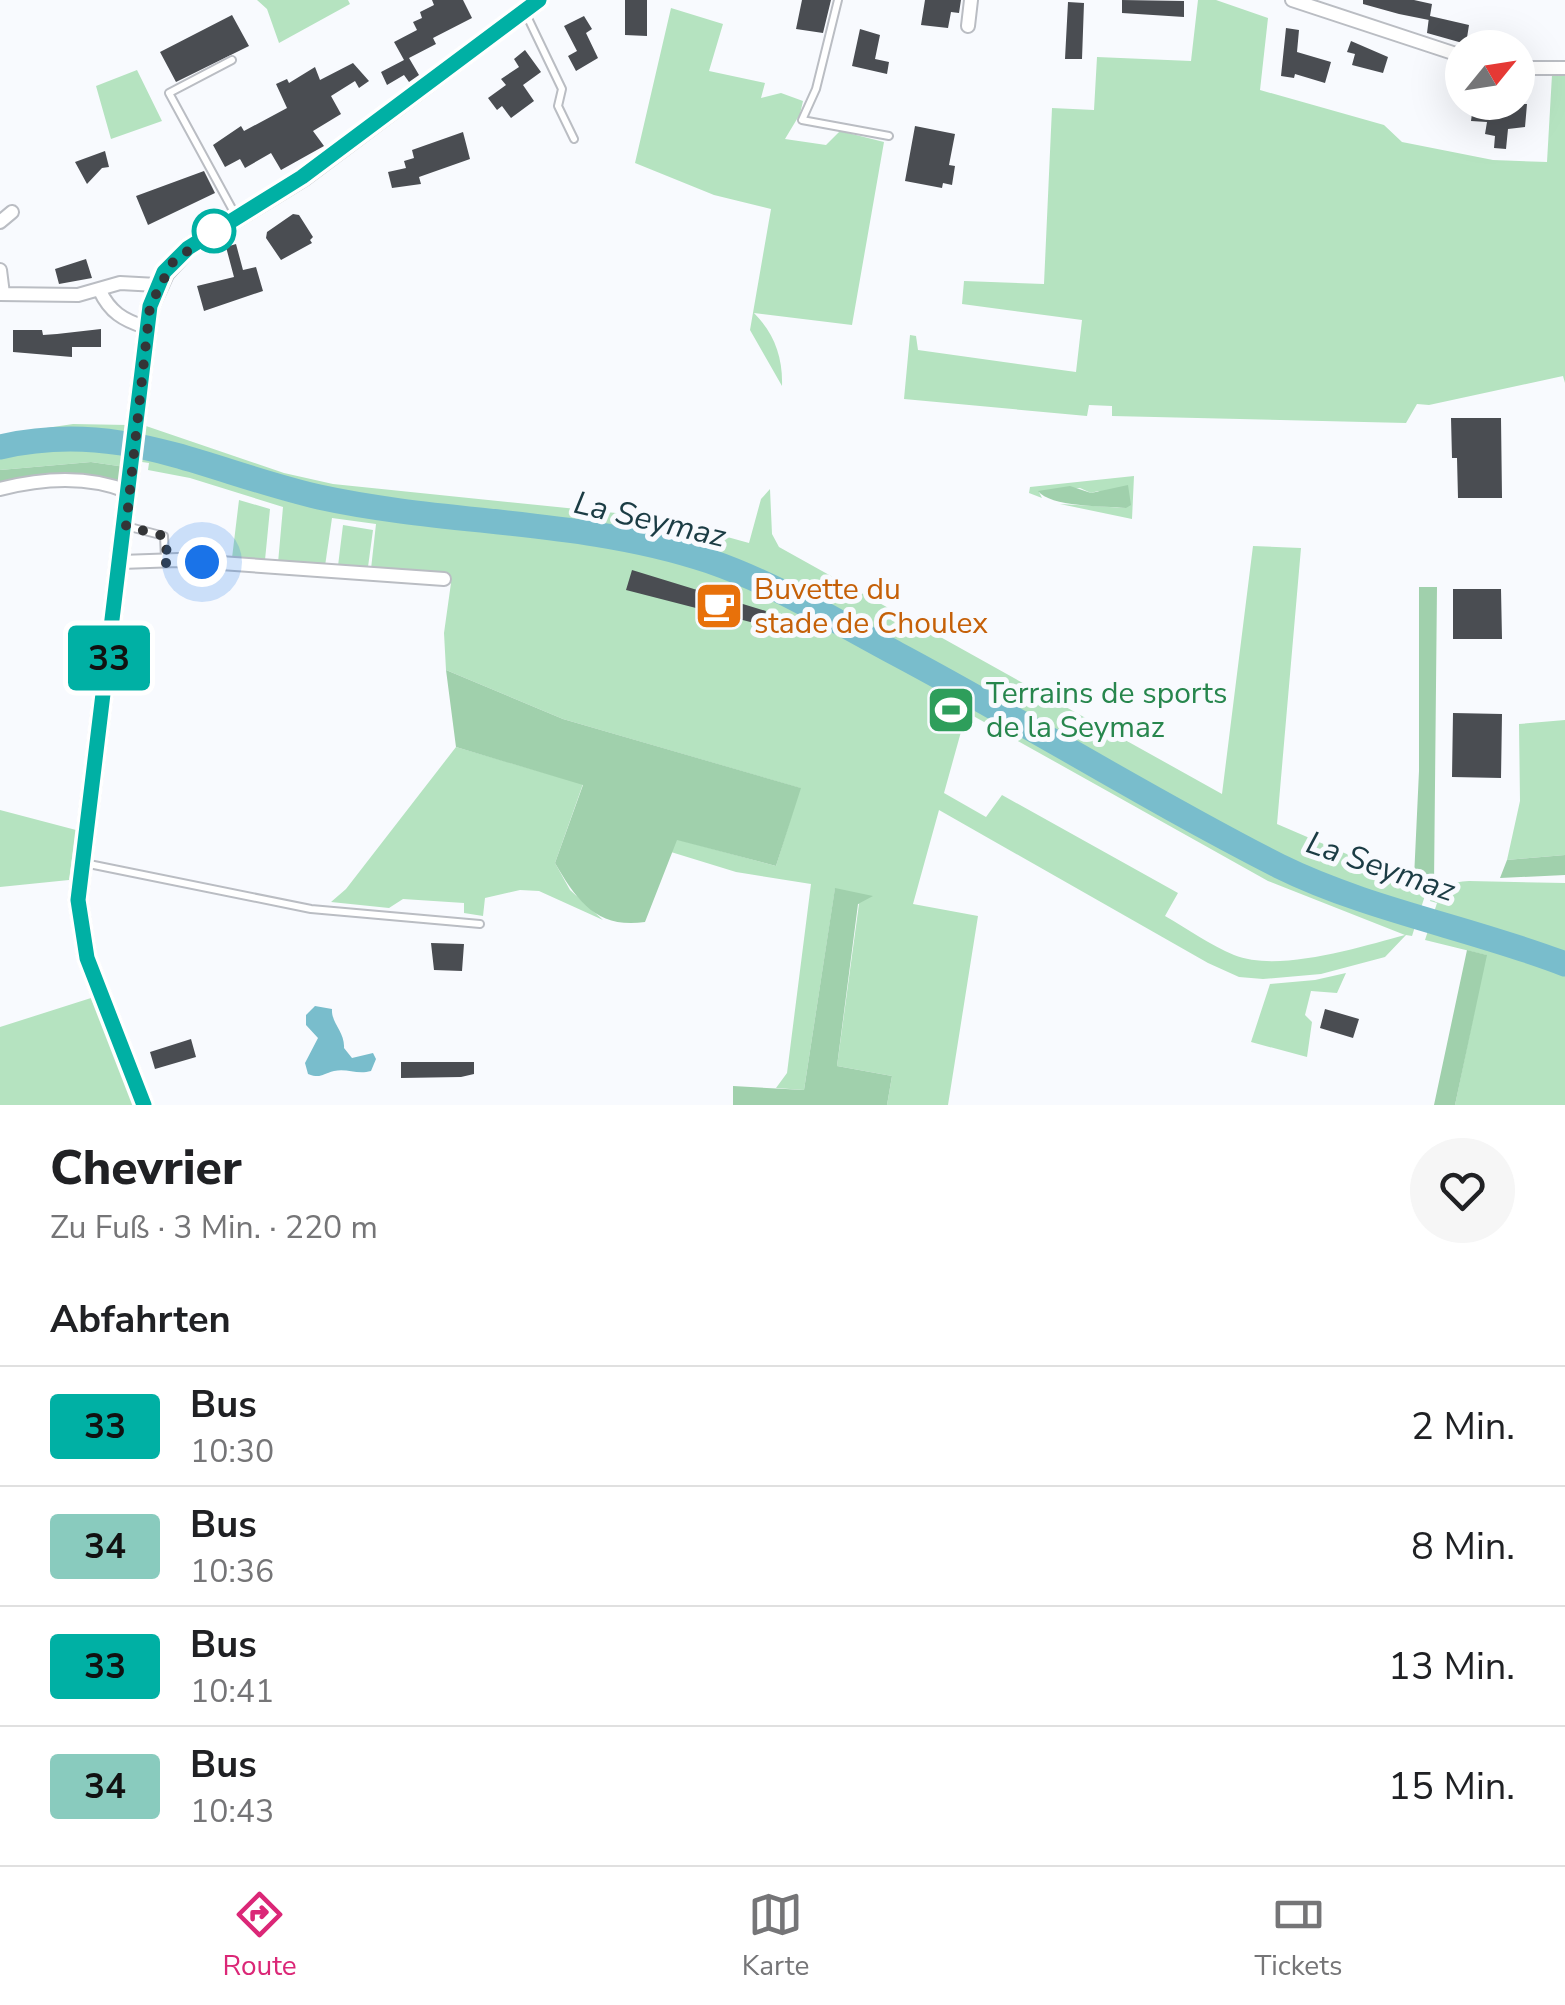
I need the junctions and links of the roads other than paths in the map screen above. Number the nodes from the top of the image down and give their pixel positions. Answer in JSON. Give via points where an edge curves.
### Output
{"nodes":[{"id":1,"x":838,"y":0,"type":"edge"},
{"id":2,"x":971,"y":0,"type":"edge"},
{"id":3,"x":1292,"y":0,"type":"edge"},
{"id":4,"x":532,"y":6,"type":"edge"},
{"id":5,"x":968,"y":26,"type":"dead end"},
{"id":6,"x":1445,"y":50,"type":"edge"},
{"id":7,"x":232,"y":60,"type":"dead end"},
{"id":8,"x":1535,"y":68,"type":"edge"},
{"id":9,"x":1565,"y":68,"type":"edge"},
{"id":10,"x":889,"y":136,"type":"dead end"},
{"id":11,"x":574,"y":139,"type":"dead end"},
{"id":12,"x":12,"y":212,"type":"dead end"},
{"id":13,"x":236,"y":217,"type":"junction"},
{"id":14,"x":0,"y":222,"type":"edge"},
{"id":15,"x":0,"y":270,"type":"edge"},
{"id":16,"x":157,"y":286,"type":"junction"},
{"id":17,"x":100,"y":291,"type":"junction"},
{"id":18,"x":2,"y":294,"type":"edge"},
{"id":19,"x":144,"y":326,"type":"junction"},
{"id":20,"x":0,"y":489,"type":"edge"},
{"id":21,"x":130,"y":492,"type":"junction"},
{"id":22,"x":126,"y":526,"type":"junction"},
{"id":23,"x":121,"y":562,"type":"junction"},
{"id":24,"x":162,"y":563,"type":"junction"},
{"id":25,"x":444,"y":579,"type":"dead end"},
{"id":26,"x":82,"y":863,"type":"junction"},
{"id":27,"x":480,"y":924,"type":"dead end"},
{"id":28,"x":144,"y":1105,"type":"edge"}],
"edges":[{"from":1,"to":10,"type":"lane","via":[[802,120]]},
{"from":2,"to":5,"type":"street"},
{"from":3,"to":6,"type":"street"},
{"from":4,"to":11,"type":"lane","via":[[562,89],[558,106]]},
{"from":4,"to":13,"type":"street","via":[[302,177]]},
{"from":7,"to":13,"type":"lane","via":[[169,94]]},
{"from":8,"to":9,"type":"street"},
{"from":12,"to":14,"type":"street"},
{"from":13,"to":16,"type":"street","via":[[181,254]]},
{"from":15,"to":18,"type":"street"},
{"from":16,"to":17,"type":"street","via":[[120,283]]},
{"from":16,"to":19,"type":"street"},
{"from":17,"to":18,"type":"street"},
{"from":17,"to":19,"type":"street","via":[[123,320]]},
{"from":19,"to":21,"type":"street"},
{"from":20,"to":21,"type":"street","via":[[84,480]]},
{"from":21,"to":22,"type":"street"},
{"from":22,"to":23,"type":"street"},
{"from":22,"to":24,"type":"lane","via":[[164,536]]},
{"from":23,"to":24,"type":"street"},
{"from":23,"to":26,"type":"street"},
{"from":24,"to":25,"type":"street"},
{"from":26,"to":27,"type":"lane","via":[[311,909]]},
{"from":26,"to":28,"type":"street","via":[[82,938]]}]}
